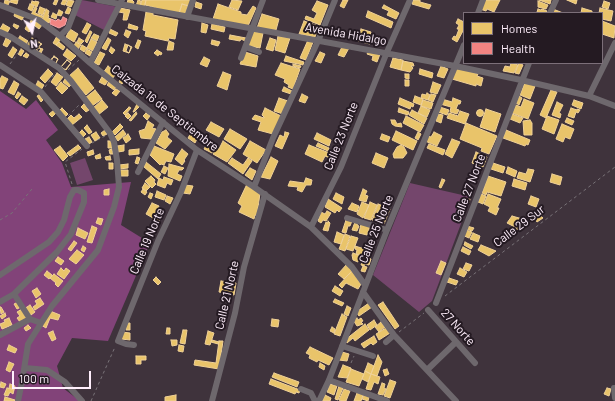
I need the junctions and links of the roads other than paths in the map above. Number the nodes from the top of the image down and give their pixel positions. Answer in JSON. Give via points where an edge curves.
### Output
{"nodes":[{"id":1,"x":79,"y":0,"type":"edge"},
{"id":2,"x":98,"y":0,"type":"edge"},
{"id":3,"x":193,"y":0,"type":"edge"},
{"id":4,"x":263,"y":0,"type":"edge"},
{"id":5,"x":335,"y":0,"type":"edge"},
{"id":6,"x":410,"y":0,"type":"edge"},
{"id":7,"x":483,"y":0,"type":"edge"},
{"id":8,"x":556,"y":0,"type":"edge"},
{"id":9,"x":121,"y":2,"type":"edge"},
{"id":10,"x":0,"y":5,"type":"edge"},
{"id":11,"x":478,"y":12,"type":"edge"},
{"id":12,"x":550,"y":12,"type":"edge"},
{"id":13,"x":187,"y":17,"type":"junction"},
{"id":14,"x":39,"y":20,"type":"junction"},
{"id":15,"x":252,"y":28,"type":"junction"},
{"id":16,"x":65,"y":30,"type":"junction"},
{"id":17,"x":0,"y":32,"type":"edge"},
{"id":18,"x":60,"y":36,"type":"junction"},
{"id":19,"x":318,"y":41,"type":"junction"},
{"id":20,"x":615,"y":43,"type":"edge"},
{"id":21,"x":246,"y":47,"type":"junction"},
{"id":22,"x":463,"y":47,"type":"edge"},
{"id":23,"x":259,"y":52,"type":"dead end"},
{"id":24,"x":387,"y":52,"type":"junction"},
{"id":25,"x":241,"y":58,"type":"dead end"},
{"id":26,"x":90,"y":63,"type":"junction"},
{"id":27,"x":529,"y":64,"type":"edge"},
{"id":28,"x":0,"y":65,"type":"edge"},
{"id":29,"x":455,"y":66,"type":"junction"},
{"id":30,"x":522,"y":80,"type":"junction"},
{"id":31,"x":589,"y":96,"type":"junction"},
{"id":32,"x":615,"y":106,"type":"edge"},
{"id":33,"x":163,"y":122,"type":"junction"},
{"id":34,"x":87,"y":146,"type":"dead end"},
{"id":35,"x":196,"y":150,"type":"junction"},
{"id":36,"x":138,"y":172,"type":"dead end"},
{"id":37,"x":254,"y":187,"type":"junction"},
{"id":38,"x":265,"y":194,"type":"junction"},
{"id":39,"x":347,"y":218,"type":"dead end"},
{"id":40,"x":311,"y":227,"type":"junction"},
{"id":41,"x":388,"y":230,"type":"junction"},
{"id":42,"x":0,"y":275,"type":"edge"},
{"id":43,"x":364,"y":288,"type":"junction"},
{"id":44,"x":14,"y":294,"type":"junction"},
{"id":45,"x":0,"y":302,"type":"edge"},
{"id":46,"x":436,"y":303,"type":"road end"},
{"id":47,"x":428,"y":310,"type":"road end"},
{"id":48,"x":30,"y":319,"type":"junction"},
{"id":49,"x":41,"y":323,"type":"junction"},
{"id":50,"x":0,"y":335,"type":"edge"},
{"id":51,"x":394,"y":335,"type":"junction"},
{"id":52,"x":386,"y":342,"type":"dead end"},
{"id":53,"x":456,"y":342,"type":"junction"},
{"id":54,"x":134,"y":345,"type":"dead end"},
{"id":55,"x":342,"y":346,"type":"junction"},
{"id":56,"x":373,"y":356,"type":"dead end"},
{"id":57,"x":475,"y":363,"type":"dead end"},
{"id":58,"x":25,"y":368,"type":"junction"},
{"id":59,"x":427,"y":370,"type":"junction"},
{"id":60,"x":329,"y":380,"type":"junction"},
{"id":61,"x":614,"y":388,"type":"dead end"},
{"id":62,"x":301,"y":389,"type":"dead end"},
{"id":63,"x":615,"y":398,"type":"edge"},
{"id":64,"x":18,"y":401,"type":"edge"},
{"id":65,"x":82,"y":401,"type":"edge"},
{"id":66,"x":212,"y":401,"type":"edge"},
{"id":67,"x":315,"y":401,"type":"edge"},
{"id":68,"x":319,"y":401,"type":"edge"},
{"id":69,"x":387,"y":401,"type":"edge"},
{"id":70,"x":456,"y":401,"type":"edge"}],
"edges":[{"from":1,"to":16,"type":"street"},
{"from":2,"to":9,"type":"street","name":"Avenida Hidalgo"},
{"from":3,"to":13,"type":"street"},
{"from":4,"to":15,"type":"street"},
{"from":5,"to":19,"type":"street"},
{"from":6,"to":24,"type":"street","name":"Calle 23 Norte"},
{"from":7,"to":11,"type":"street"},
{"from":8,"to":12,"type":"street"},
{"from":9,"to":13,"type":"street","name":"Avenida Hidalgo"},
{"from":9,"to":26,"type":"street"},
{"from":10,"to":14,"type":"street","name":"Calzada 16 de Septiembre"},
{"from":13,"to":15,"type":"street","name":"Avenida Hidalgo"},
{"from":14,"to":16,"type":"street"},
{"from":14,"to":18,"type":"street","name":"Calzada 16 de Septiembre"},
{"from":15,"to":19,"type":"street","name":"Avenida Hidalgo"},
{"from":15,"to":21,"type":"street"},
{"from":16,"to":18,"type":"street"},
{"from":17,"to":49,"type":"street","via":[[65,74],[110,133],[117,160],[119,187],[98,250]]},
{"from":18,"to":26,"type":"street","name":"Calzada 16 de Septiembre"},
{"from":19,"to":24,"type":"street","name":"Avenida Hidalgo"},
{"from":19,"to":37,"type":"street","via":[[273,138]]},
{"from":20,"to":31,"type":"street"},
{"from":21,"to":23,"type":"street"},
{"from":21,"to":25,"type":"street"},
{"from":22,"to":29,"type":"street","name":"Calle 25 Norte"},
{"from":24,"to":29,"type":"street","name":"Avenida Hidalgo"},
{"from":24,"to":40,"type":"street","name":"Calle 23 Norte","via":[[340,166]]},
{"from":26,"to":33,"type":"street","name":"Calzada 16 de Septiembre"},
{"from":27,"to":30,"type":"street","name":"Calle 27 Norte"},
{"from":28,"to":34,"type":"street","via":[[41,92]]},
{"from":29,"to":30,"type":"street","name":"Avenida Hidalgo"},
{"from":29,"to":41,"type":"street","name":"Calle 25 Norte"},
{"from":30,"to":31,"type":"street","name":"Avenida Hidalgo"},
{"from":30,"to":46,"type":"street","name":"Calle 27 Norte"},
{"from":31,"to":32,"type":"street","name":"Avenida Hidalgo"},
{"from":33,"to":35,"type":"street","name":"Calzada 16 de Septiembre"},
{"from":33,"to":36,"type":"street"},
{"from":35,"to":37,"type":"street","name":"Calzada 16 de Septiembre"},
{"from":35,"to":54,"type":"street","name":"Calle 19 Norte","via":[[118,341]]},
{"from":37,"to":38,"type":"street","name":"Calzada 16 de Septiembre"},
{"from":38,"to":40,"type":"street","name":"Calzada 16 de Septiembre"},
{"from":38,"to":66,"type":"street","name":"Calle 21 Norte"},
{"from":39,"to":41,"type":"street"},
{"from":40,"to":43,"type":"street","name":"Calzada 16 de Septiembre","via":[[352,267]]},
{"from":41,"to":43,"type":"street","name":"Calle 25 Norte"},
{"from":42,"to":44,"type":"street","via":[[49,242],[64,220],[74,190],[84,193],[84,202],[71,234],[57,252]]},
{"from":43,"to":51,"type":"street","name":"Calzada 16 de Septiembre"},
{"from":43,"to":55,"type":"street","name":"Calle 25 Norte"},
{"from":44,"to":45,"type":"street"},
{"from":44,"to":48,"type":"street"},
{"from":47,"to":53,"type":"street","name":"27 Norte"},
{"from":48,"to":49,"type":"street"},
{"from":48,"to":50,"type":"street"},
{"from":49,"to":58,"type":"street","via":[[28,344]]},
{"from":51,"to":52,"type":"street"},
{"from":51,"to":59,"type":"street","name":"Calzada 16 de Septiembre"},
{"from":53,"to":57,"type":"street","name":"27 Norte"},
{"from":53,"to":59,"type":"street"},
{"from":55,"to":56,"type":"street"},
{"from":55,"to":60,"type":"street","name":"Calle 25 Norte"},
{"from":58,"to":64,"type":"street"},
{"from":58,"to":65,"type":"street","via":[[47,370],[65,382]]},
{"from":59,"to":70,"type":"street","name":"Calzada 16 de Septiembre"},
{"from":60,"to":68,"type":"street","name":"Calle 25 Norte"},
{"from":60,"to":69,"type":"street"},
{"from":61,"to":63,"type":"street"},
{"from":62,"to":67,"type":"street","via":[[311,394]]}]}
